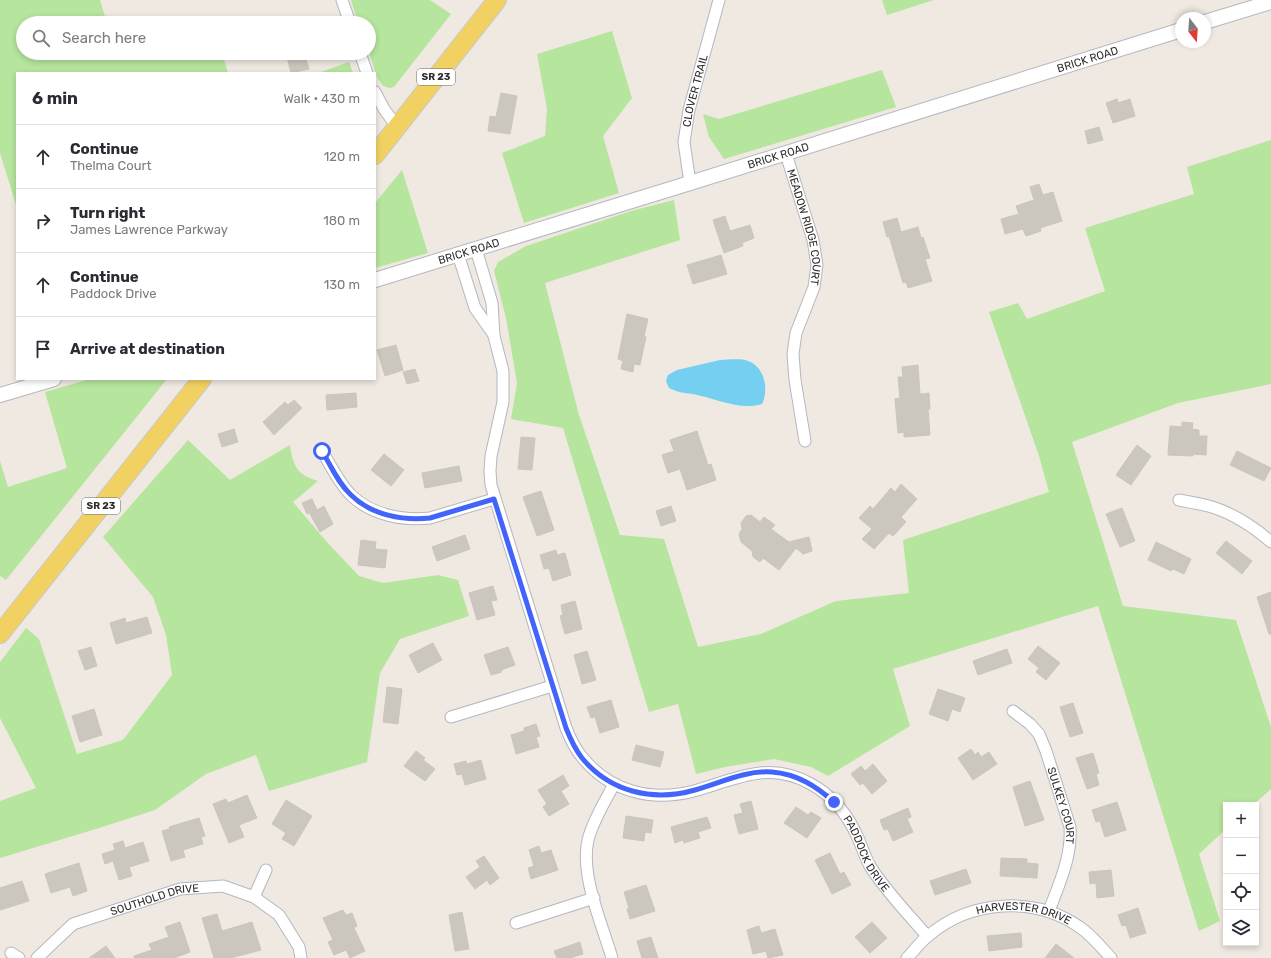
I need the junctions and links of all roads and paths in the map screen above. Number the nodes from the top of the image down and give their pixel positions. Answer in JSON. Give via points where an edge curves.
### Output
{"nodes":[{"id":1,"x":342,"y":0,"type":"edge"},
{"id":2,"x":497,"y":0,"type":"edge"},
{"id":3,"x":719,"y":0,"type":"edge"},
{"id":4,"x":1271,"y":2,"type":"edge"},
{"id":5,"x":348,"y":16,"type":"edge"},
{"id":6,"x":1211,"y":20,"type":"edge"},
{"id":7,"x":1175,"y":32,"type":"edge"},
{"id":8,"x":362,"y":60,"type":"edge"},
{"id":9,"x":367,"y":72,"type":"edge"},
{"id":10,"x":376,"y":94,"type":"edge"},
{"id":11,"x":397,"y":127,"type":"junction"},
{"id":12,"x":376,"y":154,"type":"edge"},
{"id":13,"x":786,"y":154,"type":"junction"},
{"id":14,"x":690,"y":183,"type":"junction"},
{"id":15,"x":476,"y":249,"type":"junction"},
{"id":16,"x":458,"y":254,"type":"junction"},
{"id":17,"x":376,"y":280,"type":"edge"},
{"id":18,"x":494,"y":336,"type":"junction"},
{"id":19,"x":51,"y":380,"type":"edge"},
{"id":20,"x":201,"y":380,"type":"edge"},
{"id":21,"x":0,"y":395,"type":"edge"},
{"id":22,"x":805,"y":441,"type":"dead end"},
{"id":23,"x":322,"y":451,"type":"dead end"},
{"id":24,"x":494,"y":499,"type":"junction"},
{"id":25,"x":1179,"y":500,"type":"dead end"},
{"id":26,"x":1271,"y":542,"type":"edge"},
{"id":27,"x":0,"y":634,"type":"edge"},
{"id":28,"x":552,"y":686,"type":"junction"},
{"id":29,"x":1013,"y":711,"type":"dead end"},
{"id":30,"x":452,"y":717,"type":"dead end"},
{"id":31,"x":614,"y":784,"type":"junction"},
{"id":32,"x":266,"y":870,"type":"dead end"},
{"id":33,"x":254,"y":897,"type":"junction"},
{"id":34,"x":594,"y":898,"type":"junction"},
{"id":35,"x":1049,"y":911,"type":"junction"},
{"id":36,"x":516,"y":924,"type":"dead end"},
{"id":37,"x":928,"y":936,"type":"junction"},
{"id":38,"x":37,"y":958,"type":"edge"},
{"id":39,"x":301,"y":958,"type":"edge"},
{"id":40,"x":612,"y":958,"type":"edge"},
{"id":41,"x":907,"y":958,"type":"edge"},
{"id":42,"x":1111,"y":958,"type":"edge"}],
"edges":[{"from":1,"to":5,"type":"street"},
{"from":2,"to":11,"type":"main road","number":"SR 23"},
{"from":3,"to":14,"type":"street","name":"CLOVER TRAIL","via":[[689,110],[684,142]]},
{"from":4,"to":6,"type":"street"},
{"from":7,"to":13,"type":"street","name":"BRICK ROAD"},
{"from":8,"to":9,"type":"street"},
{"from":10,"to":11,"type":"street"},
{"from":11,"to":12,"type":"main road","number":"SR 23"},
{"from":13,"to":14,"type":"street","name":"BRICK ROAD"},
{"from":13,"to":22,"type":"street","name":"MEADOW RIDGE COURT","via":[[813,240],[817,265],[814,287],[796,333],[793,354]]},
{"from":14,"to":15,"type":"street","name":"BRICK ROAD"},
{"from":15,"to":16,"type":"street","name":"BRICK ROAD"},
{"from":15,"to":18,"type":"street","via":[[492,302]]},
{"from":16,"to":17,"type":"street","name":"BRICK ROAD"},
{"from":16,"to":18,"type":"street","via":[[475,308]]},
{"from":18,"to":24,"type":"street","name":"PADDOCK DRIVE","via":[[504,385],[503,402],[491,456],[490,471]]},
{"from":19,"to":21,"type":"street"},
{"from":20,"to":27,"type":"main road","number":"SR 23"},
{"from":23,"to":24,"type":"street","via":[[336,477],[351,495],[372,509],[387,515],[430,518]]},
{"from":24,"to":28,"type":"street","name":"PADDOCK DRIVE"},
{"from":25,"to":26,"type":"street","via":[[1213,508],[1237,518],[1258,530]]},
{"from":28,"to":30,"type":"street"},
{"from":28,"to":31,"type":"street","name":"PADDOCK DRIVE","via":[[573,744],[592,768]]},
{"from":29,"to":35,"type":"street","name":"SULKEY COURT","via":[[1039,734],[1070,827],[1069,852]]},
{"from":31,"to":34,"type":"street","via":[[588,839],[587,867]]},
{"from":31,"to":37,"type":"street","name":"PADDOCK DRIVE","via":[[641,793],[675,794],[759,772],[786,774],[811,784],[844,812],[874,871]]},
{"from":32,"to":33,"type":"street"},
{"from":33,"to":38,"type":"street","name":"SOUTHOLD DRIVE","via":[[223,886],[180,889],[73,924]]},
{"from":33,"to":39,"type":"street","name":"SOUTHOLD DRIVE","via":[[279,915],[299,947]]},
{"from":34,"to":36,"type":"street"},
{"from":34,"to":40,"type":"street"},
{"from":35,"to":37,"type":"street","name":"HARVESTER DRIVE","via":[[1018,906],[980,909],[964,914]]},
{"from":35,"to":42,"type":"street","name":"HARVESTER DRIVE","via":[[1080,927]]},
{"from":37,"to":41,"type":"street","name":"HARVESTER DRIVE"}]}
